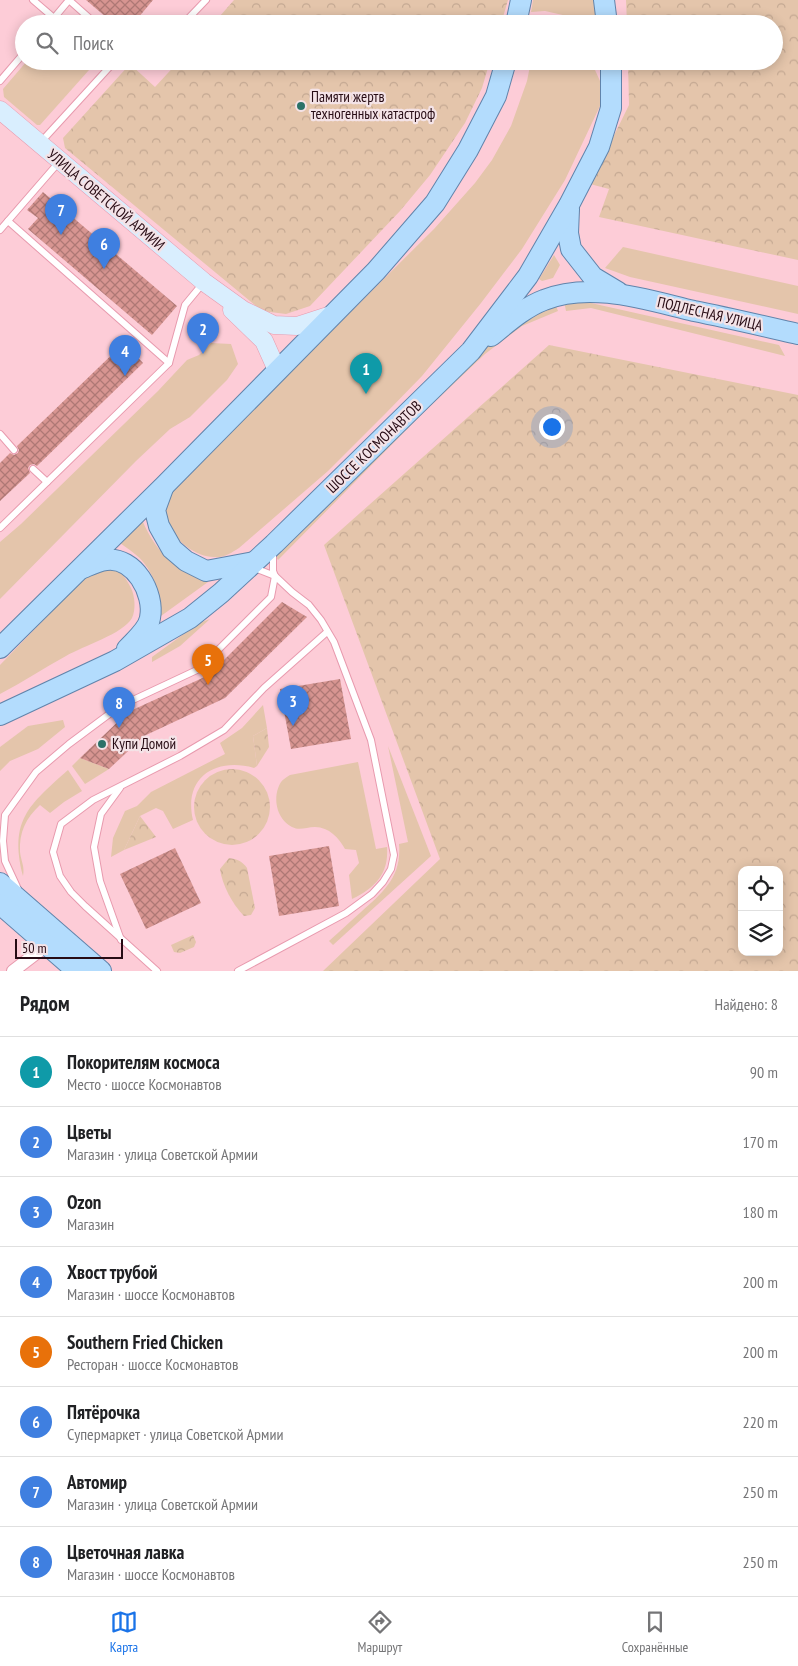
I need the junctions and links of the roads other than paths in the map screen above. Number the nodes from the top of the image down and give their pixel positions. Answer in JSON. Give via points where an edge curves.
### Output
{"nodes":[{"id":1,"x":33,"y":0,"type":"edge"},
{"id":2,"x":69,"y":0,"type":"edge"},
{"id":3,"x":206,"y":0,"type":"edge"},
{"id":4,"x":521,"y":0,"type":"edge"},
{"id":5,"x":604,"y":0,"type":"edge"},
{"id":6,"x":50,"y":15,"type":"edge"},
{"id":7,"x":56,"y":15,"type":"edge"},
{"id":8,"x":86,"y":15,"type":"edge"},
{"id":9,"x":192,"y":15,"type":"edge"},
{"id":10,"x":518,"y":15,"type":"edge"},
{"id":11,"x":606,"y":15,"type":"edge"},
{"id":12,"x":15,"y":64,"type":"edge"},
{"id":13,"x":107,"y":70,"type":"edge"},
{"id":14,"x":503,"y":70,"type":"edge"},
{"id":15,"x":609,"y":70,"type":"edge"},
{"id":16,"x":0,"y":81,"type":"edge"},
{"id":17,"x":0,"y":110,"type":"edge"},
{"id":18,"x":39,"y":143,"type":"junction"},
{"id":19,"x":60,"y":161,"type":"junction"},
{"id":20,"x":569,"y":206,"type":"junction"},
{"id":21,"x":8,"y":221,"type":"junction"},
{"id":22,"x":0,"y":230,"type":"edge"},
{"id":23,"x":208,"y":286,"type":"junction"},
{"id":24,"x":622,"y":294,"type":"junction"},
{"id":25,"x":334,"y":314,"type":"junction"},
{"id":26,"x":798,"y":334,"type":"edge"},
{"id":27,"x":472,"y":351,"type":"junction"},
{"id":28,"x":169,"y":363,"type":"junction"},
{"id":29,"x":278,"y":370,"type":"junction"},
{"id":30,"x":0,"y":434,"type":"edge"},
{"id":31,"x":14,"y":450,"type":"dead end"},
{"id":32,"x":33,"y":470,"type":"dead end"},
{"id":33,"x":47,"y":482,"type":"junction"},
{"id":34,"x":164,"y":486,"type":"junction"},
{"id":35,"x":0,"y":528,"type":"edge"},
{"id":36,"x":274,"y":544,"type":"junction"},
{"id":37,"x":252,"y":564,"type":"junction"},
{"id":38,"x":78,"y":570,"type":"junction"},
{"id":39,"x":275,"y":576,"type":"junction"},
{"id":40,"x":327,"y":632,"type":"junction"},
{"id":41,"x":0,"y":648,"type":"edge"},
{"id":42,"x":115,"y":661,"type":"junction"},
{"id":43,"x":0,"y":715,"type":"edge"},
{"id":44,"x":120,"y":787,"type":"junction"},
{"id":45,"x":0,"y":883,"type":"edge"},
{"id":46,"x":0,"y":904,"type":"edge"},
{"id":47,"x":26,"y":908,"type":"junction"},
{"id":48,"x":51,"y":939,"type":"junction"},
{"id":49,"x":122,"y":940,"type":"junction"},
{"id":50,"x":13,"y":971,"type":"edge"},
{"id":51,"x":77,"y":971,"type":"edge"},
{"id":52,"x":101,"y":971,"type":"edge"},
{"id":53,"x":157,"y":971,"type":"edge"},
{"id":54,"x":238,"y":971,"type":"edge"}],
"edges":[{"from":1,"to":6,"type":"lane"},
{"from":2,"to":7,"type":"lane"},
{"from":2,"to":8,"type":"lane"},
{"from":3,"to":9,"type":"lane"},
{"from":4,"to":10,"type":"main road"},
{"from":5,"to":11,"type":"main road"},
{"from":12,"to":16,"type":"lane"},
{"from":13,"to":18,"type":"lane"},
{"from":14,"to":25,"type":"main road","via":[[492,104],[435,203]]},
{"from":15,"to":20,"type":"main road","name":"ШОССЕ КОСМОНАВТОВ","via":[[610,108],[599,146]]},
{"from":17,"to":18,"type":"street","name":"УЛИЦА СОВЕТСКОЙ АРМИИ"},
{"from":18,"to":19,"type":"street","name":"УЛИЦА СОВЕТСКОЙ АРМИИ"},
{"from":19,"to":21,"type":"lane"},
{"from":19,"to":23,"type":"street","name":"УЛИЦА СОВЕТСКОЙ АРМИИ"},
{"from":20,"to":24,"type":"main road","via":[[571,249],[593,277]]},
{"from":20,"to":27,"type":"main road","name":"ШОССЕ КОСМОНАВТОВ","via":[[528,276]]},
{"from":21,"to":22,"type":"lane"},
{"from":21,"to":28,"type":"lane"},
{"from":23,"to":25,"type":"street","name":"УЛИЦА СОВЕТСКОЙ АРМИИ","via":[[243,310],[274,325],[297,326]]},
{"from":23,"to":28,"type":"lane","via":[[185,305]]},
{"from":23,"to":29,"type":"street","name":"УЛИЦА СОВЕТСКОЙ АРМИИ","via":[[264,341]]},
{"from":24,"to":26,"type":"main road","name":"ПОДЛЕСНАЯ УЛИЦА"},
{"from":24,"to":27,"type":"main road","via":[[575,293],[544,300]]},
{"from":25,"to":29,"type":"main road"},
{"from":27,"to":36,"type":"main road","name":"ШОССЕ КОСМОНАВТОВ"},
{"from":28,"to":33,"type":"lane"},
{"from":29,"to":34,"type":"main road"},
{"from":30,"to":31,"type":"lane"},
{"from":32,"to":33,"type":"lane"},
{"from":33,"to":35,"type":"lane"},
{"from":34,"to":37,"type":"main road","via":[[155,510],[159,526],[172,549],[206,571]]},
{"from":34,"to":38,"type":"main road"},
{"from":36,"to":37,"type":"main road","name":"ШОССЕ КОСМОНАВТОВ"},
{"from":36,"to":39,"type":"lane"},
{"from":37,"to":39,"type":"lane"},
{"from":37,"to":42,"type":"main road","name":"ШОССЕ КОСМОНАВТОВ","via":[[190,618]]},
{"from":38,"to":41,"type":"main road"},
{"from":38,"to":42,"type":"main road","via":[[106,560],[119,561],[134,571],[146,587],[151,604],[150,619],[141,634]]},
{"from":39,"to":40,"type":"lane","via":[[309,604]]},
{"from":39,"to":47,"type":"lane","via":[[271,597],[199,669],[120,706],[36,772],[5,815],[3,841],[5,861]]},
{"from":40,"to":44,"type":"lane","via":[[264,688],[224,730]]},
{"from":40,"to":54,"type":"lane","via":[[334,642],[371,740],[393,846],[391,869],[372,894],[346,913]]},
{"from":42,"to":43,"type":"main road","name":"ШОССЕ КОСМОНАВТОВ"},
{"from":44,"to":49,"type":"lane","via":[[101,814],[94,847],[100,881]]},
{"from":44,"to":49,"type":"lane","via":[[93,800],[61,824],[54,852],[60,876],[71,892]]},
{"from":45,"to":47,"type":"main road"},
{"from":46,"to":48,"type":"main road"},
{"from":47,"to":48,"type":"main road"},
{"from":48,"to":50,"type":"street"},
{"from":48,"to":51,"type":"main road"},
{"from":48,"to":52,"type":"main road"},
{"from":49,"to":53,"type":"lane"}]}
